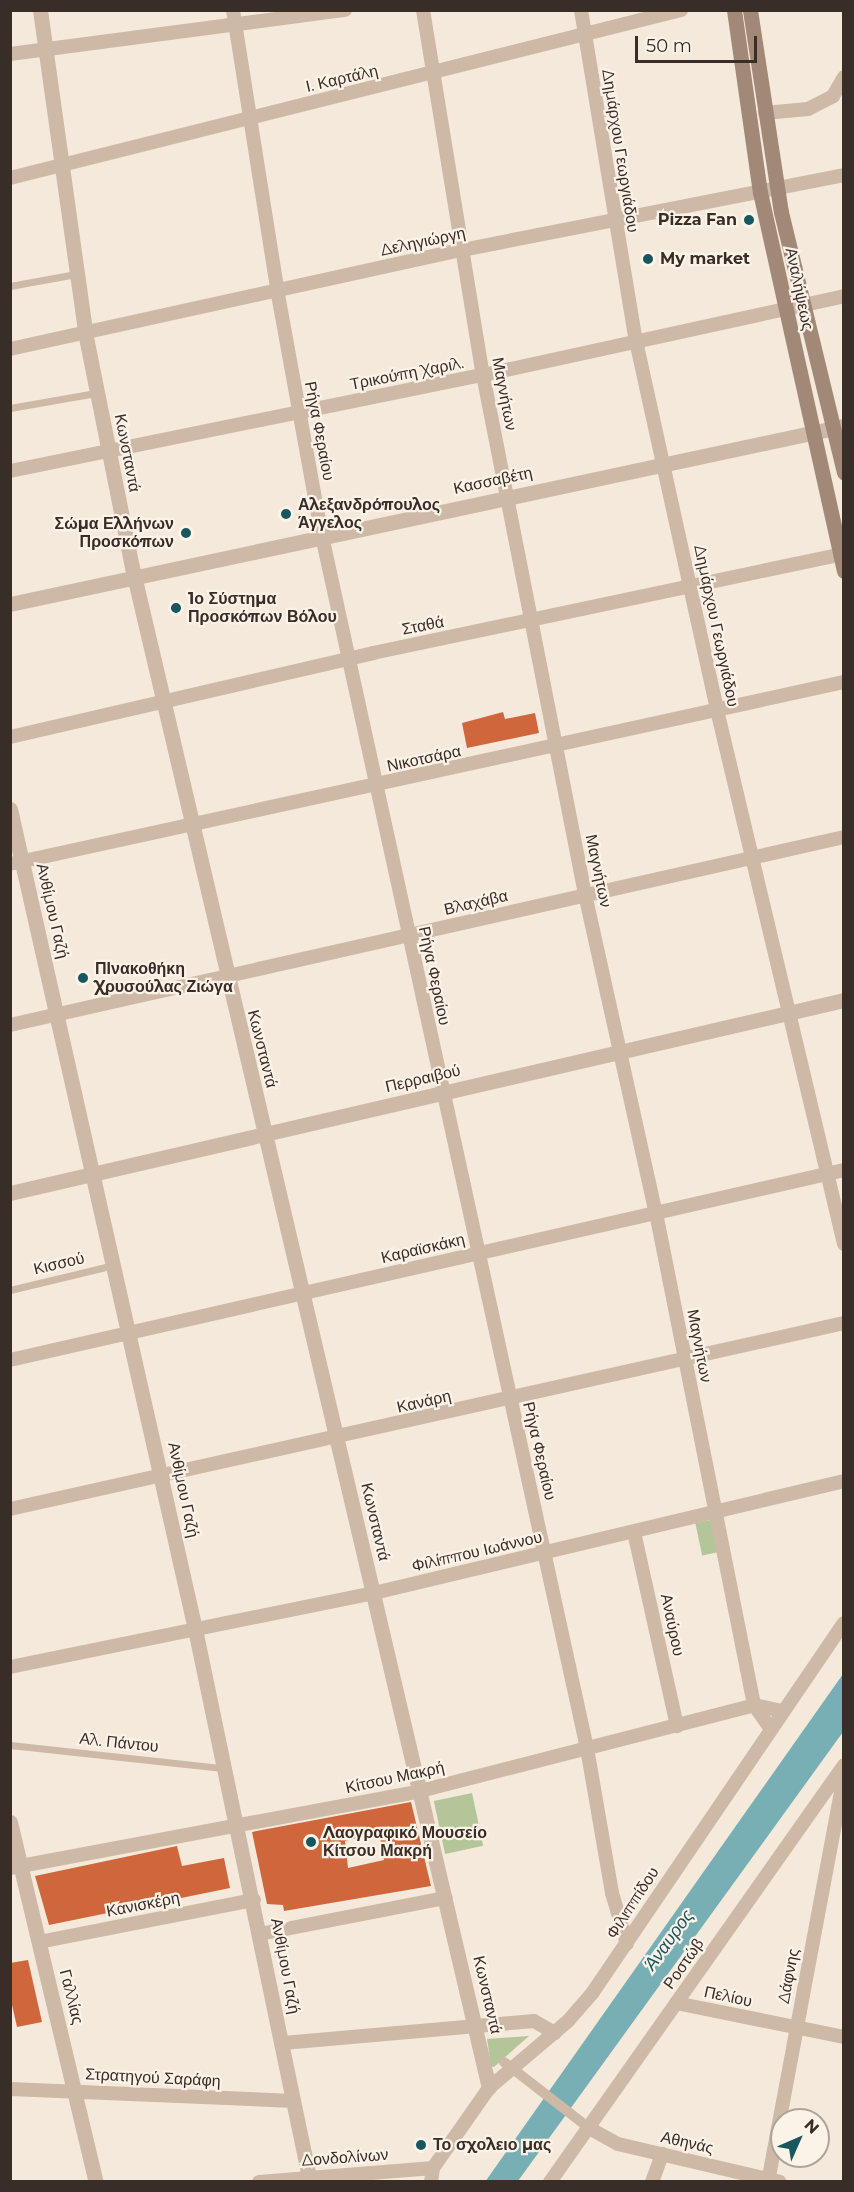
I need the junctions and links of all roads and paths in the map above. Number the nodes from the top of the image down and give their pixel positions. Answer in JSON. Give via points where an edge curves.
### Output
{"nodes":[{"id":1,"x":40,"y":10,"type":"edge"},
{"id":2,"x":233,"y":10,"type":"edge"},
{"id":3,"x":345,"y":10,"type":"edge"},
{"id":4,"x":423,"y":10,"type":"edge"},
{"id":5,"x":581,"y":10,"type":"edge"},
{"id":6,"x":681,"y":10,"type":"edge"},
{"id":7,"x":734,"y":10,"type":"edge"},
{"id":8,"x":750,"y":10,"type":"edge"},
{"id":9,"x":236,"y":25,"type":"junction"},
{"id":10,"x":585,"y":35,"type":"junction"},
{"id":11,"x":45,"y":49,"type":"junction"},
{"id":12,"x":10,"y":54,"type":"edge"},
{"id":13,"x":434,"y":73,"type":"junction"},
{"id":14,"x":843,"y":77,"type":"edge"},
{"id":15,"x":765,"y":113,"type":"junction"},
{"id":16,"x":250,"y":117,"type":"junction"},
{"id":17,"x":61,"y":165,"type":"junction"},
{"id":18,"x":843,"y":175,"type":"edge"},
{"id":19,"x":10,"y":178,"type":"edge"},
{"id":20,"x":777,"y":189,"type":"junction"},
{"id":21,"x":760,"y":192,"type":"junction"},
{"id":22,"x":614,"y":221,"type":"junction"},
{"id":23,"x":462,"y":250,"type":"junction"},
{"id":24,"x":76,"y":274,"type":"junction"},
{"id":25,"x":10,"y":286,"type":"edge"},
{"id":26,"x":277,"y":289,"type":"junction"},
{"id":27,"x":843,"y":296,"type":"edge"},
{"id":28,"x":803,"y":305,"type":"junction"},
{"id":29,"x":785,"y":309,"type":"junction"},
{"id":30,"x":85,"y":332,"type":"junction"},
{"id":31,"x":636,"y":341,"type":"junction"},
{"id":32,"x":10,"y":349,"type":"edge"},
{"id":33,"x":483,"y":375,"type":"junction"},
{"id":34,"x":96,"y":393,"type":"junction"},
{"id":35,"x":10,"y":408,"type":"edge"},
{"id":36,"x":299,"y":412,"type":"junction"},
{"id":37,"x":838,"y":427,"type":"edge"},
{"id":38,"x":811,"y":432,"type":"junction"},
{"id":39,"x":107,"y":450,"type":"junction"},
{"id":40,"x":662,"y":463,"type":"junction"},
{"id":41,"x":10,"y":471,"type":"edge"},
{"id":42,"x":843,"y":473,"type":"edge"},
{"id":43,"x":507,"y":496,"type":"junction"},
{"id":44,"x":322,"y":536,"type":"junction"},
{"id":45,"x":842,"y":555,"type":"edge"},
{"id":46,"x":843,"y":571,"type":"edge"},
{"id":47,"x":134,"y":577,"type":"junction"},
{"id":48,"x":690,"y":587,"type":"junction"},
{"id":49,"x":10,"y":604,"type":"edge"},
{"id":50,"x":532,"y":621,"type":"junction"},
{"id":51,"x":349,"y":658,"type":"junction"},
{"id":52,"x":843,"y":682,"type":"edge"},
{"id":53,"x":162,"y":701,"type":"junction"},
{"id":54,"x":717,"y":710,"type":"junction"},
{"id":55,"x":10,"y":737,"type":"edge"},
{"id":56,"x":556,"y":747,"type":"junction"},
{"id":57,"x":375,"y":786,"type":"junction"},
{"id":58,"x":10,"y":809,"type":"edge"},
{"id":59,"x":189,"y":824,"type":"junction"},
{"id":60,"x":843,"y":837,"type":"edge"},
{"id":61,"x":753,"y":856,"type":"junction"},
{"id":62,"x":16,"y":863,"type":"edge"},
{"id":63,"x":585,"y":894,"type":"junction"},
{"id":64,"x":408,"y":936,"type":"junction"},
{"id":65,"x":226,"y":976,"type":"junction"},
{"id":66,"x":843,"y":1000,"type":"edge"},
{"id":67,"x":790,"y":1012,"type":"junction"},
{"id":68,"x":57,"y":1015,"type":"junction"},
{"id":69,"x":10,"y":1025,"type":"edge"},
{"id":70,"x":620,"y":1052,"type":"junction"},
{"id":71,"x":441,"y":1093,"type":"junction"},
{"id":72,"x":264,"y":1134,"type":"junction"},
{"id":73,"x":843,"y":1170,"type":"edge"},
{"id":74,"x":93,"y":1174,"type":"junction"},
{"id":75,"x":828,"y":1174,"type":"junction"},
{"id":76,"x":10,"y":1193,"type":"edge"},
{"id":77,"x":656,"y":1213,"type":"junction"},
{"id":78,"x":843,"y":1244,"type":"edge"},
{"id":79,"x":478,"y":1253,"type":"junction"},
{"id":80,"x":114,"y":1265,"type":"junction"},
{"id":81,"x":10,"y":1290,"type":"edge"},
{"id":82,"x":302,"y":1294,"type":"junction"},
{"id":83,"x":843,"y":1323,"type":"edge"},
{"id":84,"x":130,"y":1333,"type":"junction"},
{"id":85,"x":10,"y":1360,"type":"edge"},
{"id":86,"x":686,"y":1361,"type":"junction"},
{"id":87,"x":510,"y":1399,"type":"junction"},
{"id":88,"x":337,"y":1438,"type":"junction"},
{"id":89,"x":161,"y":1477,"type":"junction"},
{"id":90,"x":843,"y":1481,"type":"edge"},
{"id":91,"x":10,"y":1509,"type":"edge"},
{"id":92,"x":716,"y":1512,"type":"junction"},
{"id":93,"x":634,"y":1532,"type":"junction"},
{"id":94,"x":545,"y":1553,"type":"junction"},
{"id":95,"x":374,"y":1593,"type":"junction"},
{"id":96,"x":843,"y":1623,"type":"edge"},
{"id":97,"x":195,"y":1629,"type":"junction"},
{"id":98,"x":10,"y":1667,"type":"edge"},
{"id":99,"x":754,"y":1705,"type":"junction"},
{"id":100,"x":783,"y":1711,"type":"junction"},
{"id":101,"x":676,"y":1726,"type":"junction"},
{"id":102,"x":771,"y":1729,"type":"junction"},
{"id":103,"x":10,"y":1745,"type":"edge"},
{"id":104,"x":588,"y":1748,"type":"junction"},
{"id":105,"x":843,"y":1765,"type":"edge"},
{"id":106,"x":225,"y":1768,"type":"junction"},
{"id":107,"x":843,"y":1777,"type":"edge"},
{"id":108,"x":420,"y":1791,"type":"junction"},
{"id":109,"x":10,"y":1822,"type":"edge"},
{"id":110,"x":237,"y":1826,"type":"junction"},
{"id":111,"x":16,"y":1867,"type":"edge"},
{"id":112,"x":446,"y":1898,"type":"junction"},
{"id":113,"x":254,"y":1900,"type":"junction"},
{"id":114,"x":261,"y":1934,"type":"junction"},
{"id":115,"x":39,"y":1942,"type":"junction"},
{"id":116,"x":627,"y":1944,"type":"junction"},
{"id":117,"x":676,"y":2003,"type":"junction"},
{"id":118,"x":475,"y":2024,"type":"junction"},
{"id":119,"x":797,"y":2028,"type":"junction"},
{"id":120,"x":555,"y":2033,"type":"junction"},
{"id":121,"x":843,"y":2037,"type":"edge"},
{"id":122,"x":283,"y":2043,"type":"junction"},
{"id":123,"x":507,"y":2064,"type":"junction"},
{"id":124,"x":489,"y":2088,"type":"junction"},
{"id":125,"x":10,"y":2089,"type":"edge"},
{"id":126,"x":75,"y":2091,"type":"junction"},
{"id":127,"x":294,"y":2101,"type":"junction"},
{"id":128,"x":589,"y":2128,"type":"junction"},
{"id":129,"x":662,"y":2154,"type":"junction"},
{"id":130,"x":432,"y":2175,"type":"edge"},
{"id":131,"x":309,"y":2180,"type":"edge"},
{"id":132,"x":96,"y":2181,"type":"edge"},
{"id":133,"x":259,"y":2181,"type":"edge"},
{"id":134,"x":420,"y":2181,"type":"edge"},
{"id":135,"x":550,"y":2181,"type":"edge"},
{"id":136,"x":652,"y":2181,"type":"edge"},
{"id":137,"x":772,"y":2181,"type":"edge"}],
"edges":[{"from":1,"to":11,"type":"street","name":"Κωνσταντά"},
{"from":2,"to":9,"type":"street","name":"Ρήγα Φεραίου"},
{"from":3,"to":9,"type":"street"},
{"from":4,"to":13,"type":"street","name":"Μαγνήτων"},
{"from":5,"to":10,"type":"street","name":"Δημάρχου Γεωργιάδου"},
{"from":6,"to":10,"type":"street","name":"Ι. Καρτάλη"},
{"from":7,"to":21,"type":"main road","name":"Αναλήψεως"},
{"from":8,"to":15,"type":"main road","name":"Αναλήψεως"},
{"from":9,"to":11,"type":"street"},
{"from":9,"to":16,"type":"street","name":"Ρήγα Φεραίου"},
{"from":10,"to":13,"type":"street","name":"Ι. Καρτάλη"},
{"from":10,"to":22,"type":"street","name":"Δημάρχου Γεωργιάδου"},
{"from":11,"to":12,"type":"street"},
{"from":11,"to":17,"type":"street","name":"Κωνσταντά"},
{"from":13,"to":16,"type":"street","name":"Ι. Καρτάλη"},
{"from":13,"to":23,"type":"street","name":"Μαγνήτων"},
{"from":14,"to":15,"type":"street","via":[[833,96],[808,109]]},
{"from":15,"to":20,"type":"main road","name":"Αναλήψεως"},
{"from":16,"to":17,"type":"street","name":"Ι. Καρτάλη"},
{"from":16,"to":26,"type":"street","name":"Ρήγα Φεραίου"},
{"from":17,"to":19,"type":"street","name":"Ι. Καρτάλη"},
{"from":17,"to":24,"type":"street","name":"Κωνσταντά"},
{"from":18,"to":20,"type":"street","name":"Δεληγιώργη"},
{"from":20,"to":21,"type":"street","name":"Δεληγιώργη"},
{"from":20,"to":28,"type":"main road","name":"Αναλήψεως"},
{"from":21,"to":22,"type":"street","name":"Δεληγιώργη"},
{"from":21,"to":29,"type":"main road","name":"Αναλήψεως"},
{"from":22,"to":23,"type":"street","name":"Δεληγιώργη"},
{"from":22,"to":31,"type":"street","name":"Δημάρχου Γεωργιάδου"},
{"from":23,"to":26,"type":"street","name":"Δεληγιώργη"},
{"from":23,"to":33,"type":"street","name":"Μαγνήτων"},
{"from":24,"to":25,"type":"lane"},
{"from":24,"to":30,"type":"street","name":"Κωνσταντά"},
{"from":26,"to":30,"type":"street","name":"Δεληγιώργη"},
{"from":26,"to":36,"type":"street","name":"Ρήγα Φεραίου"},
{"from":27,"to":28,"type":"street","name":"Τρικούπη Χαριλ."},
{"from":28,"to":29,"type":"street","name":"Τρικούπη Χαριλ."},
{"from":28,"to":37,"type":"main road","name":"Αναλήψεως"},
{"from":29,"to":31,"type":"street","name":"Τρικούπη Χαριλ."},
{"from":29,"to":38,"type":"main road","name":"Αναλήψεως"},
{"from":30,"to":32,"type":"street","name":"Δεληγιώργη"},
{"from":30,"to":34,"type":"street","name":"Κωνσταντά"},
{"from":31,"to":33,"type":"street","name":"Τρικούπη Χαριλ."},
{"from":31,"to":40,"type":"street","name":"Δημάρχου Γεωργιάδου"},
{"from":33,"to":36,"type":"street","name":"Τρικούπη Χαριλ."},
{"from":33,"to":43,"type":"street","name":"Μαγνήτων"},
{"from":34,"to":35,"type":"lane"},
{"from":34,"to":39,"type":"street","name":"Κωνσταντά"},
{"from":36,"to":39,"type":"street","name":"Τρικούπη Χαριλ."},
{"from":36,"to":44,"type":"street","name":"Ρήγα Φεραίου"},
{"from":37,"to":38,"type":"street","name":"Κασσαβέτη"},
{"from":37,"to":42,"type":"main road","name":"Αναλήψεως"},
{"from":38,"to":40,"type":"street","name":"Κασσαβέτη"},
{"from":38,"to":45,"type":"main road","name":"Αναλήψεως"},
{"from":39,"to":41,"type":"street","name":"Τρικούπη Χαριλ."},
{"from":39,"to":47,"type":"street","name":"Κωνσταντά"},
{"from":40,"to":43,"type":"street","name":"Κασσαβέτη"},
{"from":40,"to":48,"type":"street","name":"Δημάρχου Γεωργιάδου"},
{"from":43,"to":44,"type":"street","name":"Κασσαβέτη"},
{"from":43,"to":50,"type":"street","name":"Μαγνήτων"},
{"from":44,"to":47,"type":"street","name":"Κασσαβέτη"},
{"from":44,"to":51,"type":"street","name":"Ρήγα Φεραίου"},
{"from":45,"to":46,"type":"main road","name":"Αναλήψεως"},
{"from":45,"to":48,"type":"street","name":"Σταθά"},
{"from":47,"to":49,"type":"street","name":"Κασσαβέτη"},
{"from":47,"to":53,"type":"street","name":"Κωνσταντά"},
{"from":48,"to":50,"type":"street","name":"Σταθά"},
{"from":48,"to":54,"type":"street","name":"Δημάρχου Γεωργιάδου"},
{"from":50,"to":51,"type":"street","name":"Σταθά"},
{"from":50,"to":56,"type":"street","name":"Μαγνήτων"},
{"from":51,"to":53,"type":"street","name":"Σταθά"},
{"from":51,"to":57,"type":"street","name":"Ρήγα Φεραίου"},
{"from":52,"to":54,"type":"street","name":"Νικοτσάρα"},
{"from":53,"to":55,"type":"street","name":"Σταθά"},
{"from":53,"to":59,"type":"street","name":"Κωνσταντά"},
{"from":54,"to":56,"type":"street","name":"Νικοτσάρα"},
{"from":54,"to":61,"type":"street","name":"Δημάρχου Γεωργιάδου"},
{"from":56,"to":57,"type":"street","name":"Νικοτσάρα"},
{"from":56,"to":63,"type":"street","name":"Μαγνήτων"},
{"from":57,"to":59,"type":"street","name":"Νικοτσάρα"},
{"from":57,"to":64,"type":"street","name":"Ρήγα Φεραίου"},
{"from":58,"to":62,"type":"street","name":"Ανθίμου Γαζή"},
{"from":59,"to":62,"type":"street","name":"Νικοτσάρα"},
{"from":59,"to":65,"type":"street","name":"Κωνσταντά"},
{"from":60,"to":61,"type":"street","name":"Βλαχάβα"},
{"from":61,"to":63,"type":"street","name":"Βλαχάβα"},
{"from":61,"to":67,"type":"street","name":"Δημάρχου Γεωργιάδου"},
{"from":62,"to":68,"type":"street","name":"Ανθίμου Γαζή"},
{"from":63,"to":64,"type":"street","name":"Βλαχάβα"},
{"from":63,"to":70,"type":"street","name":"Μαγνήτων"},
{"from":64,"to":65,"type":"street","name":"Βλαχάβα"},
{"from":64,"to":71,"type":"street","name":"Ρήγα Φεραίου"},
{"from":65,"to":68,"type":"street","name":"Βλαχάβα"},
{"from":65,"to":72,"type":"street","name":"Κωνσταντά"},
{"from":66,"to":67,"type":"street","name":"Περραιβού"},
{"from":67,"to":70,"type":"street","name":"Περραιβού"},
{"from":67,"to":75,"type":"street","name":"Δημάρχου Γεωργιάδου"},
{"from":68,"to":69,"type":"street","name":"Βλαχάβα"},
{"from":68,"to":74,"type":"street","name":"Ανθίμου Γαζή"},
{"from":70,"to":71,"type":"street","name":"Περραιβού"},
{"from":70,"to":77,"type":"street","name":"Μαγνήτων"},
{"from":71,"to":72,"type":"street","name":"Περραιβού"},
{"from":71,"to":79,"type":"street","name":"Ρήγα Φεραίου"},
{"from":72,"to":74,"type":"street","name":"Περραιβού"},
{"from":72,"to":82,"type":"street","name":"Κωνσταντά"},
{"from":73,"to":75,"type":"street","name":"Καραϊσκάκη"},
{"from":74,"to":76,"type":"street","name":"Περραιβού"},
{"from":74,"to":80,"type":"street","name":"Ανθίμου Γαζή"},
{"from":75,"to":77,"type":"street","name":"Καραϊσκάκη"},
{"from":75,"to":78,"type":"street","name":"Δημάρχου Γεωργιάδου"},
{"from":77,"to":79,"type":"street","name":"Καραϊσκάκη"},
{"from":77,"to":86,"type":"street","name":"Μαγνήτων"},
{"from":79,"to":82,"type":"street","name":"Καραϊσκάκη"},
{"from":79,"to":87,"type":"street","name":"Ρήγα Φεραίου"},
{"from":80,"to":81,"type":"lane","name":"Κισσού"},
{"from":80,"to":84,"type":"street","name":"Ανθίμου Γαζή"},
{"from":82,"to":84,"type":"street","name":"Καραϊσκάκη"},
{"from":82,"to":88,"type":"street","name":"Κωνσταντά"},
{"from":83,"to":86,"type":"street","name":"Κανάρη"},
{"from":84,"to":85,"type":"street","name":"Καραϊσκάκη"},
{"from":84,"to":89,"type":"street","name":"Ανθίμου Γαζή"},
{"from":86,"to":87,"type":"street","name":"Κανάρη"},
{"from":86,"to":92,"type":"street","name":"Μαγνήτων"},
{"from":87,"to":88,"type":"street","name":"Κανάρη"},
{"from":87,"to":94,"type":"street","name":"Ρήγα Φεραίου"},
{"from":88,"to":89,"type":"street","name":"Κανάρη"},
{"from":88,"to":95,"type":"street","name":"Κωνσταντά"},
{"from":89,"to":91,"type":"street","name":"Κανάρη"},
{"from":89,"to":97,"type":"street","name":"Ανθίμου Γαζή"},
{"from":90,"to":92,"type":"street","name":"Φιλίππου Ιωάννου"},
{"from":92,"to":93,"type":"street","name":"Φιλίππου Ιωάννου"},
{"from":92,"to":99,"type":"street","name":"Μαγνήτων"},
{"from":93,"to":94,"type":"street","name":"Φιλίππου Ιωάννου"},
{"from":93,"to":101,"type":"street","name":"Αναύρου"},
{"from":94,"to":95,"type":"street","name":"Φιλίππου Ιωάννου"},
{"from":94,"to":104,"type":"street","name":"Ρήγα Φεραίου"},
{"from":95,"to":97,"type":"street","name":"Φιλίππου Ιωάννου"},
{"from":95,"to":108,"type":"street","name":"Κωνσταντά"},
{"from":96,"to":100,"type":"street","name":"Φιλιππίδου"},
{"from":97,"to":98,"type":"street","name":"Φιλίππου Ιωάννου"},
{"from":97,"to":106,"type":"street","name":"Ανθίμου Γαζή"},
{"from":99,"to":100,"type":"street","name":"Κίτσου Μακρή"},
{"from":99,"to":101,"type":"street","name":"Κίτσου Μακρή"},
{"from":99,"to":102,"type":"street","name":"Μαγνήτων"},
{"from":100,"to":102,"type":"street","name":"Φιλιππίδου"},
{"from":101,"to":104,"type":"street","name":"Κίτσου Μακρή"},
{"from":102,"to":116,"type":"street","name":"Φιλιππίδου"},
{"from":103,"to":106,"type":"lane","name":"Αλ. Πάντου"},
{"from":104,"to":108,"type":"street","name":"Κίτσου Μακρή"},
{"from":104,"to":116,"type":"street","name":"Ρήγα Φεραίου","via":[[612,1893]]},
{"from":105,"to":117,"type":"street","name":"Ροστώβ"},
{"from":106,"to":110,"type":"street","name":"Ανθίμου Γαζή"},
{"from":107,"to":119,"type":"street","name":"Δάφνης"},
{"from":108,"to":110,"type":"street","name":"Κίτσου Μακρή"},
{"from":108,"to":112,"type":"street","name":"Κωνσταντά"},
{"from":109,"to":111,"type":"street","name":"Γαλλίας"},
{"from":110,"to":111,"type":"street","name":"Κίτσου Μακρή"},
{"from":110,"to":113,"type":"street","name":"Ανθίμου Γαζή"},
{"from":111,"to":115,"type":"street","name":"Γαλλίας"},
{"from":112,"to":114,"type":"street"},
{"from":112,"to":118,"type":"street","name":"Κωνσταντά"},
{"from":113,"to":114,"type":"street","name":"Ανθίμου Γαζή"},
{"from":113,"to":115,"type":"street","name":"Κανισκέρη"},
{"from":114,"to":122,"type":"street","name":"Ανθίμου Γαζή"},
{"from":115,"to":126,"type":"street","name":"Γαλλίας"},
{"from":116,"to":120,"type":"street","name":"Φιλιππίδου","via":[[593,1992]]},
{"from":117,"to":119,"type":"street","name":"Πελίου"},
{"from":117,"to":128,"type":"street","name":"Ροστώβ"},
{"from":118,"to":120,"type":"street","via":[[534,2021]]},
{"from":118,"to":122,"type":"street"},
{"from":118,"to":124,"type":"street","name":"Κωνσταντά"},
{"from":119,"to":121,"type":"street","name":"Πελίου"},
{"from":119,"to":137,"type":"street","name":"Δάφνης"},
{"from":120,"to":123,"type":"street","name":"Φιλιππίδου"},
{"from":122,"to":127,"type":"street","name":"Ανθίμου Γαζή"},
{"from":123,"to":124,"type":"street","name":"Φιλιππίδου"},
{"from":123,"to":128,"type":"street"},
{"from":124,"to":130,"type":"street","name":"Φιλιππίδου"},
{"from":125,"to":126,"type":"street","name":"Στρατηγού Σαράφη"},
{"from":126,"to":127,"type":"street","name":"Στρατηγού Σαράφη"},
{"from":126,"to":132,"type":"street","name":"Γαλλίας"},
{"from":127,"to":131,"type":"street","name":"Ανθίμου Γαζή"},
{"from":128,"to":129,"type":"street","name":"Αθηνάς","via":[[609,2141]]},
{"from":128,"to":135,"type":"street","name":"Ροστώβ"},
{"from":129,"to":136,"type":"street"},
{"from":129,"to":137,"type":"street","name":"Αθηνάς"},
{"from":130,"to":131,"type":"street","name":"Δονδολίνων"},
{"from":130,"to":134,"type":"street","name":"Φιλιππίδου"},
{"from":131,"to":133,"type":"street","name":"Δονδολίνων"}]}
